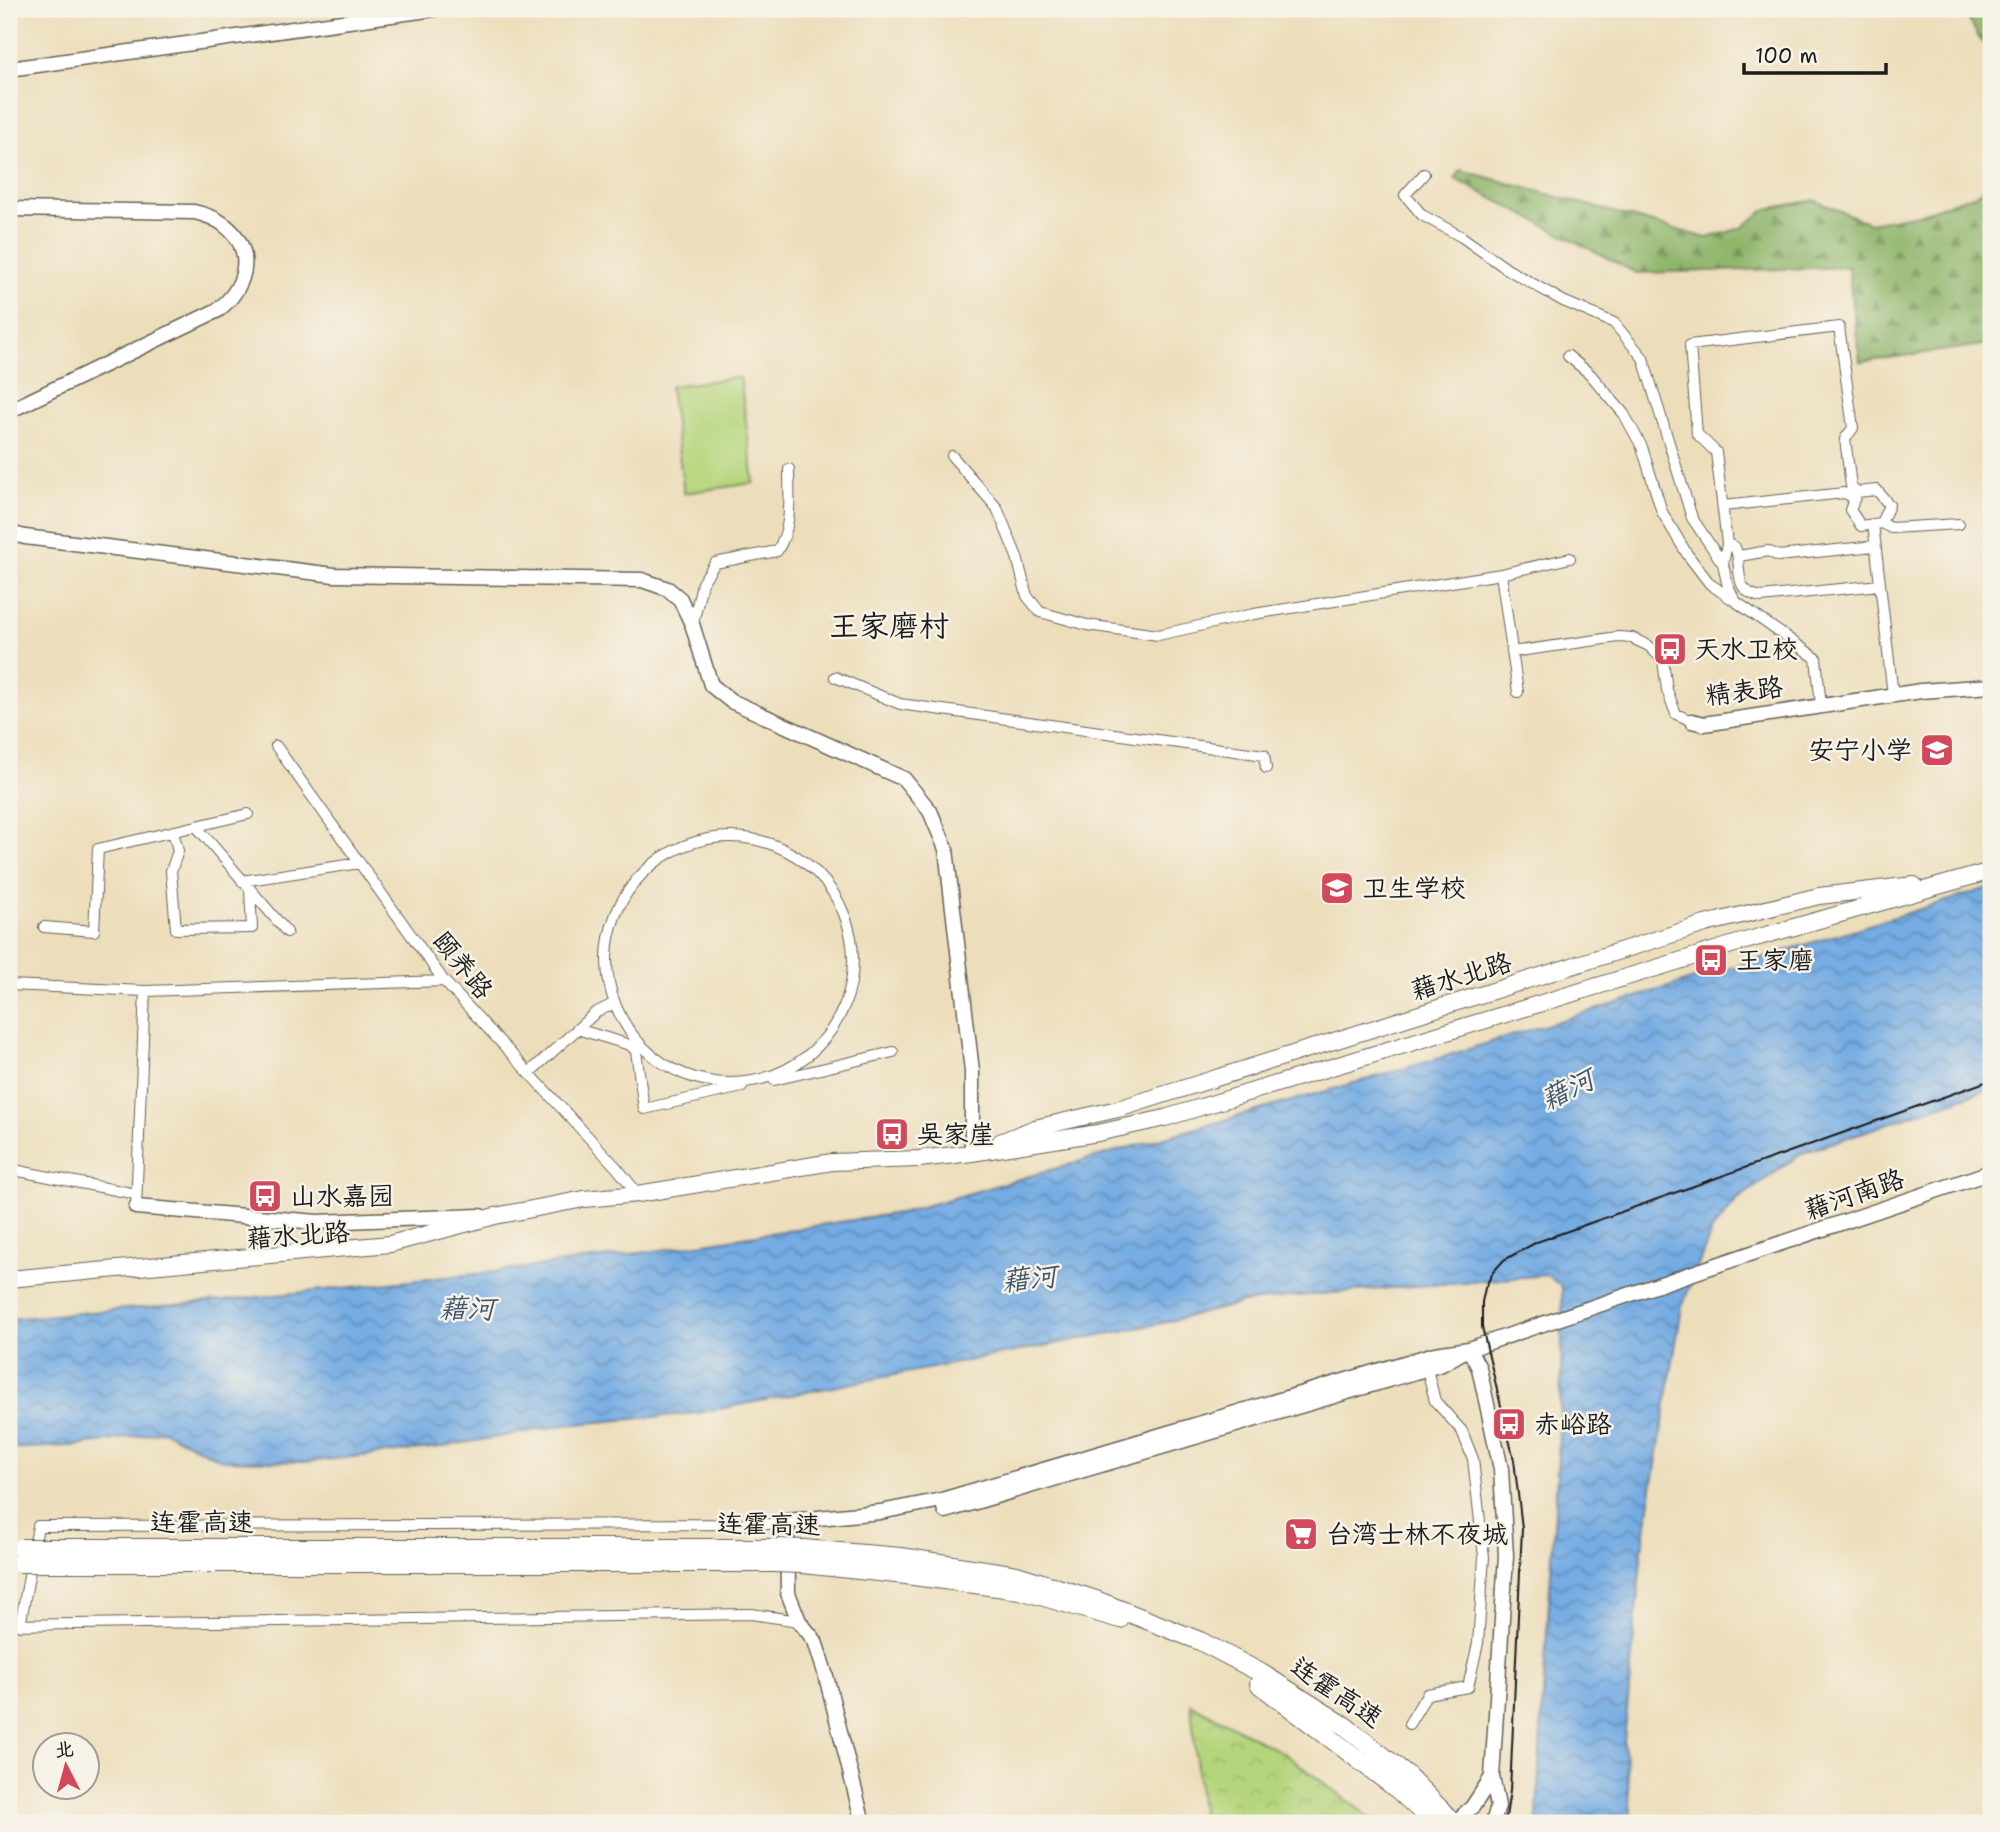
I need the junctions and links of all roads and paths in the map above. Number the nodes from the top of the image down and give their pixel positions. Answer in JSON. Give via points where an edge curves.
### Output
{"nodes":[{"id":1,"x":434,"y":9,"type":"edge"},
{"id":2,"x":9,"y":69,"type":"edge"},
{"id":3,"x":1424,"y":174,"type":"dead end"},
{"id":4,"x":9,"y":209,"type":"edge"},
{"id":5,"x":1568,"y":356,"type":"dead end"},
{"id":6,"x":9,"y":411,"type":"edge"},
{"id":7,"x":952,"y":456,"type":"dead end"},
{"id":8,"x":789,"y":469,"type":"dead end"},
{"id":9,"x":1856,"y":495,"type":"junction"},
{"id":10,"x":1723,"y":506,"type":"junction"},
{"id":11,"x":1877,"y":524,"type":"junction"},
{"id":12,"x":1959,"y":524,"type":"dead end"},
{"id":13,"x":9,"y":533,"type":"edge"},
{"id":14,"x":1727,"y":544,"type":"junction"},
{"id":15,"x":1875,"y":546,"type":"junction"},
{"id":16,"x":1739,"y":556,"type":"junction"},
{"id":17,"x":1570,"y":558,"type":"dead end"},
{"id":18,"x":1723,"y":564,"type":"junction"},
{"id":19,"x":1501,"y":574,"type":"junction"},
{"id":20,"x":1880,"y":585,"type":"junction"},
{"id":21,"x":1735,"y":601,"type":"junction"},
{"id":22,"x":692,"y":624,"type":"junction"},
{"id":23,"x":1512,"y":652,"type":"junction"},
{"id":24,"x":835,"y":677,"type":"dead end"},
{"id":25,"x":1991,"y":686,"type":"edge"},
{"id":26,"x":1518,"y":692,"type":"dead end"},
{"id":27,"x":1894,"y":695,"type":"junction"},
{"id":28,"x":1821,"y":705,"type":"junction"},
{"id":29,"x":1692,"y":721,"type":"joint"},
{"id":30,"x":276,"y":746,"type":"dead end"},
{"id":31,"x":1266,"y":768,"type":"dead end"},
{"id":32,"x":248,"y":814,"type":"dead end"},
{"id":33,"x":196,"y":826,"type":"junction"},
{"id":34,"x":173,"y":831,"type":"junction"},
{"id":35,"x":360,"y":863,"type":"junction"},
{"id":36,"x":1991,"y":871,"type":"edge"},
{"id":37,"x":1972,"y":877,"type":"junction"},
{"id":38,"x":242,"y":881,"type":"junction"},
{"id":39,"x":250,"y":890,"type":"junction"},
{"id":40,"x":44,"y":927,"type":"dead end"},
{"id":41,"x":287,"y":932,"type":"dead end"},
{"id":42,"x":444,"y":981,"type":"junction"},
{"id":43,"x":9,"y":985,"type":"edge"},
{"id":44,"x":145,"y":991,"type":"junction"},
{"id":45,"x":615,"y":1003,"type":"junction"},
{"id":46,"x":577,"y":1029,"type":"junction"},
{"id":47,"x":893,"y":1052,"type":"dead end"},
{"id":48,"x":529,"y":1073,"type":"junction"},
{"id":49,"x":972,"y":1153,"type":"junction"},
{"id":50,"x":9,"y":1169,"type":"edge"},
{"id":51,"x":1991,"y":1172,"type":"edge"},
{"id":52,"x":638,"y":1195,"type":"junction"},
{"id":53,"x":584,"y":1199,"type":"junction"},
{"id":54,"x":136,"y":1200,"type":"junction"},
{"id":55,"x":495,"y":1216,"type":"junction"},
{"id":56,"x":9,"y":1279,"type":"edge"},
{"id":57,"x":9,"y":1284,"type":"edge"},
{"id":58,"x":1469,"y":1349,"type":"junction"},
{"id":59,"x":1427,"y":1369,"type":"junction"},
{"id":60,"x":942,"y":1500,"type":"junction"},
{"id":61,"x":787,"y":1521,"type":"junction"},
{"id":62,"x":14,"y":1555,"type":"edge"},
{"id":63,"x":799,"y":1620,"type":"junction"},
{"id":64,"x":9,"y":1626,"type":"edge"},
{"id":65,"x":20,"y":1626,"type":"junction"},
{"id":66,"x":1409,"y":1724,"type":"dead end"},
{"id":67,"x":1492,"y":1777,"type":"junction"},
{"id":68,"x":1402,"y":1782,"type":"junction"},
{"id":69,"x":863,"y":1823,"type":"edge"},
{"id":70,"x":1434,"y":1823,"type":"edge"},
{"id":71,"x":1455,"y":1823,"type":"edge"},
{"id":72,"x":1493,"y":1823,"type":"edge"}],
"edges":[{"from":1,"to":2,"type":"main road"},
{"from":3,"to":18,"type":"street","via":[[1405,195],[1422,215],[1563,301],[1614,323],[1643,358],[1692,518]]},
{"from":4,"to":6,"type":"main road","via":[[211,215],[237,236],[244,269],[240,285],[218,310]]},
{"from":5,"to":21,"type":"street","via":[[1624,414],[1642,447],[1661,512],[1710,584]]},
{"from":7,"to":19,"type":"street","via":[[998,508],[1027,596],[1040,612],[1087,625],[1158,635],[1254,614]]},
{"from":8,"to":22,"type":"street","via":[[785,539],[777,551],[715,563],[702,583]]},
{"from":9,"to":10,"type":"street"},
{"from":9,"to":10,"type":"street","via":[[1845,439],[1853,428],[1839,327],[1690,345],[1697,434],[1716,452]]},
{"from":9,"to":11,"type":"street","via":[[1850,510],[1861,526]]},
{"from":9,"to":11,"type":"street","via":[[1877,490],[1889,505]]},
{"from":10,"to":14,"type":"street"},
{"from":11,"to":12,"type":"street","via":[[1891,528]]},
{"from":11,"to":15,"type":"street"},
{"from":13,"to":22,"type":"main road","via":[[334,575],[642,580],[668,589],[680,599]]},
{"from":14,"to":16,"type":"street","via":[[1735,547]]},
{"from":14,"to":18,"type":"street"},
{"from":15,"to":16,"type":"street"},
{"from":15,"to":20,"type":"street"},
{"from":16,"to":20,"type":"street","via":[[1742,586],[1754,596]]},
{"from":17,"to":19,"type":"street"},
{"from":18,"to":21,"type":"street"},
{"from":19,"to":23,"type":"street"},
{"from":20,"to":27,"type":"street"},
{"from":21,"to":28,"type":"street","via":[[1815,658]]},
{"from":22,"to":49,"type":"main road","via":[[711,685],[731,701],[904,779],[930,811],[946,849],[972,1071]]},
{"from":23,"to":26,"type":"street"},
{"from":23,"to":29,"type":"street","name":"精表路","via":[[1632,638],[1663,660],[1676,714]]},
{"from":24,"to":31,"type":"street","via":[[900,704],[1264,755]]},
{"from":25,"to":27,"type":"main road","name":"精表路"},
{"from":27,"to":28,"type":"main road","name":"精表路"},
{"from":28,"to":29,"type":"main road","name":"精表路","via":[[1704,724]]},
{"from":30,"to":35,"type":"street","name":"颐养路"},
{"from":32,"to":33,"type":"street"},
{"from":33,"to":34,"type":"street"},
{"from":33,"to":38,"type":"street"},
{"from":34,"to":39,"type":"street","via":[[178,851],[171,871],[176,929],[252,928]]},
{"from":34,"to":40,"type":"street","via":[[98,849],[94,931]]},
{"from":35,"to":38,"type":"street"},
{"from":35,"to":42,"type":"street","name":"颐养路"},
{"from":36,"to":37,"type":"main road","name":"藉水北路"},
{"from":37,"to":49,"type":"main road","name":"藉水北路","via":[[1738,943],[1165,1118]]},
{"from":37,"to":49,"type":"main road","name":"藉水北路","via":[[1819,896],[1705,924],[1118,1109],[1035,1128]]},
{"from":38,"to":39,"type":"street"},
{"from":39,"to":41,"type":"street"},
{"from":42,"to":44,"type":"street"},
{"from":42,"to":48,"type":"street","name":"颐养路"},
{"from":43,"to":44,"type":"street"},
{"from":44,"to":54,"type":"street"},
{"from":45,"to":45,"type":"street","via":[[639,1043],[682,1073],[734,1083],[774,1075],[818,1046],[841,1014],[853,962],[848,923],[821,877],[778,847],[726,838],[687,845],[652,865],[619,907],[607,958]]},
{"from":45,"to":46,"type":"street"},
{"from":46,"to":47,"type":"street","via":[[630,1045],[636,1051],[644,1109]]},
{"from":46,"to":48,"type":"street"},
{"from":48,"to":52,"type":"street","name":"颐养路"},
{"from":49,"to":52,"type":"main road","name":"藉水北路","via":[[832,1162]]},
{"from":50,"to":54,"type":"street"},
{"from":51,"to":58,"type":"main road","name":"藉河南路"},
{"from":52,"to":53,"type":"main road","name":"藉水北路"},
{"from":53,"to":55,"type":"main road","name":"藉水北路"},
{"from":53,"to":57,"type":"main road","name":"藉水北路","via":[[390,1253]]},
{"from":54,"to":55,"type":"main road","via":[[317,1222]]},
{"from":55,"to":56,"type":"main road","name":"藉水北路","via":[[390,1244]]},
{"from":58,"to":59,"type":"main road"},
{"from":58,"to":60,"type":"main road","via":[[1436,1354]]},
{"from":58,"to":67,"type":"main road","via":[[1479,1368],[1501,1469],[1506,1556]]},
{"from":59,"to":60,"type":"main road","via":[[945,1511]]},
{"from":59,"to":66,"type":"street","via":[[1435,1401],[1462,1432],[1473,1459],[1484,1558],[1478,1643],[1468,1687],[1427,1694]]},
{"from":60,"to":61,"type":"main road","via":[[880,1512]]},
{"from":61,"to":63,"type":"main road","via":[[788,1593]]},
{"from":61,"to":65,"type":"street","via":[[38,1527]]},
{"from":62,"to":68,"type":"highway","name":"连霍高速","bridge":true,"via":[[803,1556],[996,1579],[1134,1623],[1260,1684]]},
{"from":63,"to":65,"type":"street","via":[[751,1614]]},
{"from":63,"to":69,"type":"main road","via":[[815,1641]]},
{"from":64,"to":65,"type":"street"},
{"from":67,"to":71,"type":"main road"},
{"from":67,"to":72,"type":"main road","via":[[1498,1805]]},
{"from":68,"to":70,"type":"highway","name":"连霍高速"},
{"from":68,"to":71,"type":"highway","name":"连霍高速"}]}
